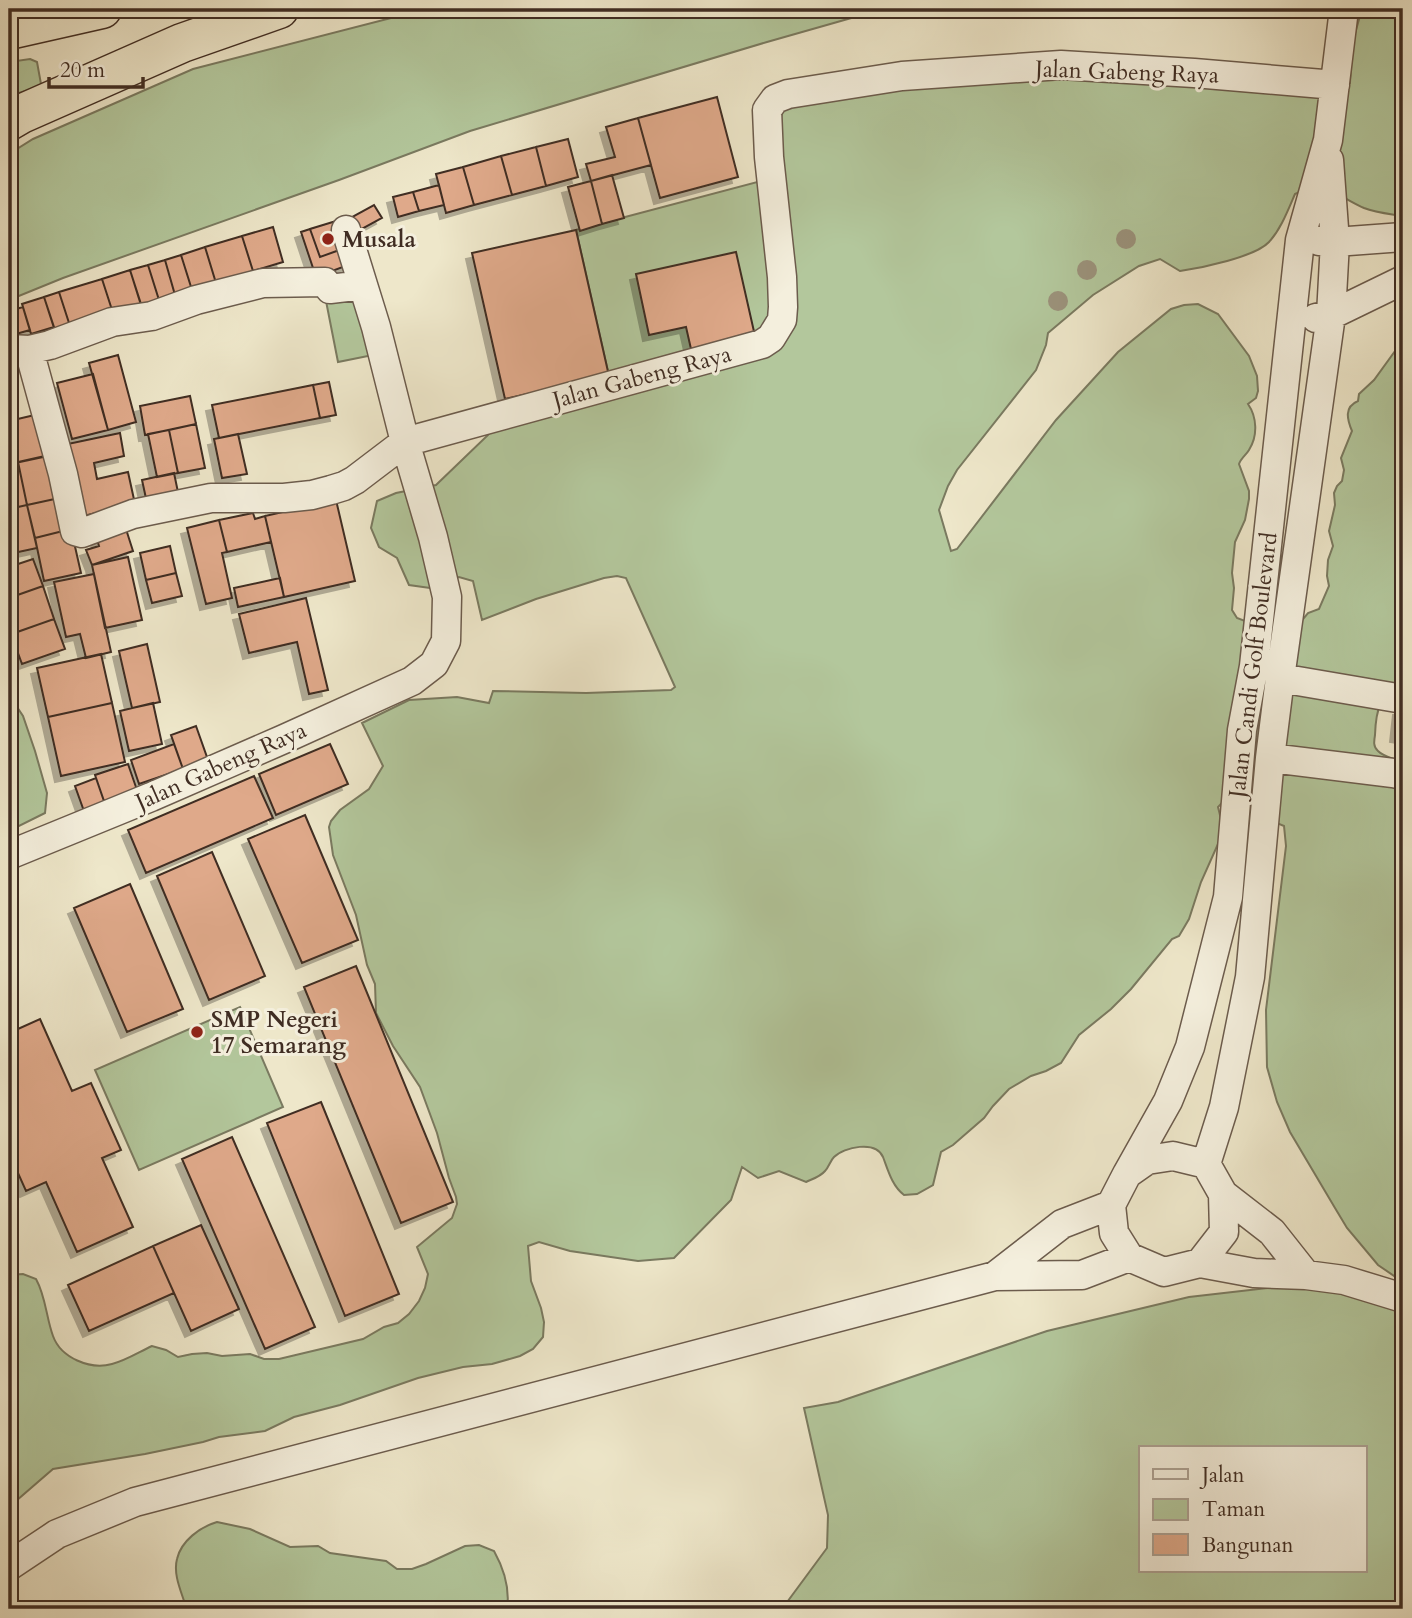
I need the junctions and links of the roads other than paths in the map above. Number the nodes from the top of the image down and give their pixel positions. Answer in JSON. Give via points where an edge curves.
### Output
{"nodes":[{"id":1,"x":102,"y":9,"type":"edge"},
{"id":2,"x":279,"y":9,"type":"edge"},
{"id":3,"x":1344,"y":9,"type":"edge"},
{"id":4,"x":9,"y":30,"type":"edge"},
{"id":5,"x":1335,"y":85,"type":"junction"},
{"id":6,"x":9,"y":121,"type":"edge"},
{"id":7,"x":1328,"y":140,"type":"junction"},
{"id":8,"x":346,"y":230,"type":"dead end"},
{"id":9,"x":1403,"y":237,"type":"edge"},
{"id":10,"x":1300,"y":240,"type":"junction"},
{"id":11,"x":1335,"y":242,"type":"junction"},
{"id":12,"x":1403,"y":281,"type":"edge"},
{"id":13,"x":363,"y":285,"type":"junction"},
{"id":14,"x":1331,"y":315,"type":"junction"},
{"id":15,"x":1292,"y":324,"type":"junction"},
{"id":16,"x":19,"y":350,"type":"edge"},
{"id":17,"x":405,"y":442,"type":"junction"},
{"id":18,"x":1280,"y":678,"type":"junction"},
{"id":19,"x":1403,"y":699,"type":"edge"},
{"id":20,"x":1270,"y":758,"type":"junction"},
{"id":21,"x":1403,"y":775,"type":"edge"},
{"id":22,"x":9,"y":855,"type":"edge"},
{"id":23,"x":1206,"y":1164,"type":"junction"},
{"id":24,"x":1127,"y":1174,"type":"junction"},
{"id":25,"x":1223,"y":1194,"type":"junction"},
{"id":26,"x":1111,"y":1205,"type":"junction"},
{"id":27,"x":1129,"y":1257,"type":"junction"},
{"id":28,"x":1200,"y":1263,"type":"junction"},
{"id":29,"x":1306,"y":1275,"type":"junction"},
{"id":30,"x":995,"y":1276,"type":"junction"},
{"id":31,"x":1403,"y":1298,"type":"edge"},
{"id":32,"x":9,"y":1566,"type":"edge"}],
"edges":[{"from":1,"to":4,"type":"highway"},
{"from":2,"to":6,"type":"highway","via":[[182,43]]},
{"from":3,"to":5,"type":"street","name":"Jalan Candi Golf Boulevard"},
{"from":5,"to":7,"type":"street","name":"Jalan Candi Golf Boulevard"},
{"from":5,"to":17,"type":"street","name":"Jalan Gabeng Raya","via":[[1061,65],[902,76],[788,94],[775,99],[767,110],[783,307],[782,320],[771,338]]},
{"from":7,"to":10,"type":"street","name":"Jalan Candi Golf Boulevard"},
{"from":7,"to":11,"type":"street","name":"Jalan Candi Golf Boulevard"},
{"from":8,"to":13,"type":"street"},
{"from":9,"to":11,"type":"street"},
{"from":10,"to":11,"type":"street"},
{"from":10,"to":15,"type":"street","name":"Jalan Candi Golf Boulevard"},
{"from":11,"to":14,"type":"street","name":"Jalan Candi Golf Boulevard"},
{"from":12,"to":14,"type":"street"},
{"from":13,"to":16,"type":"street","via":[[330,289],[324,282],[263,284]]},
{"from":13,"to":17,"type":"street"},
{"from":14,"to":15,"type":"street"},
{"from":14,"to":18,"type":"street","name":"Jalan Candi Golf Boulevard"},
{"from":15,"to":24,"type":"street","name":"Jalan Candi Golf Boulevard","via":[[1254,667],[1242,730],[1228,897],[1190,1047],[1168,1101]]},
{"from":16,"to":17,"type":"street","via":[[63,474],[75,531],[82,533],[133,514],[211,498],[284,498],[331,490],[355,480]]},
{"from":17,"to":22,"type":"street","name":"Jalan Gabeng Raya","via":[[447,597],[446,641],[434,664],[412,681],[284,739]]},
{"from":18,"to":19,"type":"street"},
{"from":18,"to":20,"type":"street","name":"Jalan Candi Golf Boulevard"},
{"from":20,"to":21,"type":"street"},
{"from":20,"to":23,"type":"street","name":"Jalan Candi Golf Boulevard","via":[[1250,977],[1224,1107]]},
{"from":23,"to":24,"type":"street","via":[[1173,1156],[1147,1160]]},
{"from":23,"to":25,"type":"street"},
{"from":24,"to":26,"type":"street"},
{"from":25,"to":28,"type":"street","via":[[1224,1232]]},
{"from":25,"to":29,"type":"street","via":[[1272,1232]]},
{"from":26,"to":27,"type":"street","via":[[1114,1233]]},
{"from":26,"to":30,"type":"street","via":[[1062,1224]]},
{"from":27,"to":28,"type":"street","via":[[1164,1272]]},
{"from":27,"to":30,"type":"street","via":[[1082,1275]]},
{"from":28,"to":29,"type":"street","via":[[1254,1273]]},
{"from":29,"to":31,"type":"street","via":[[1344,1280]]},
{"from":30,"to":32,"type":"street","via":[[135,1502],[57,1534]]}]}
